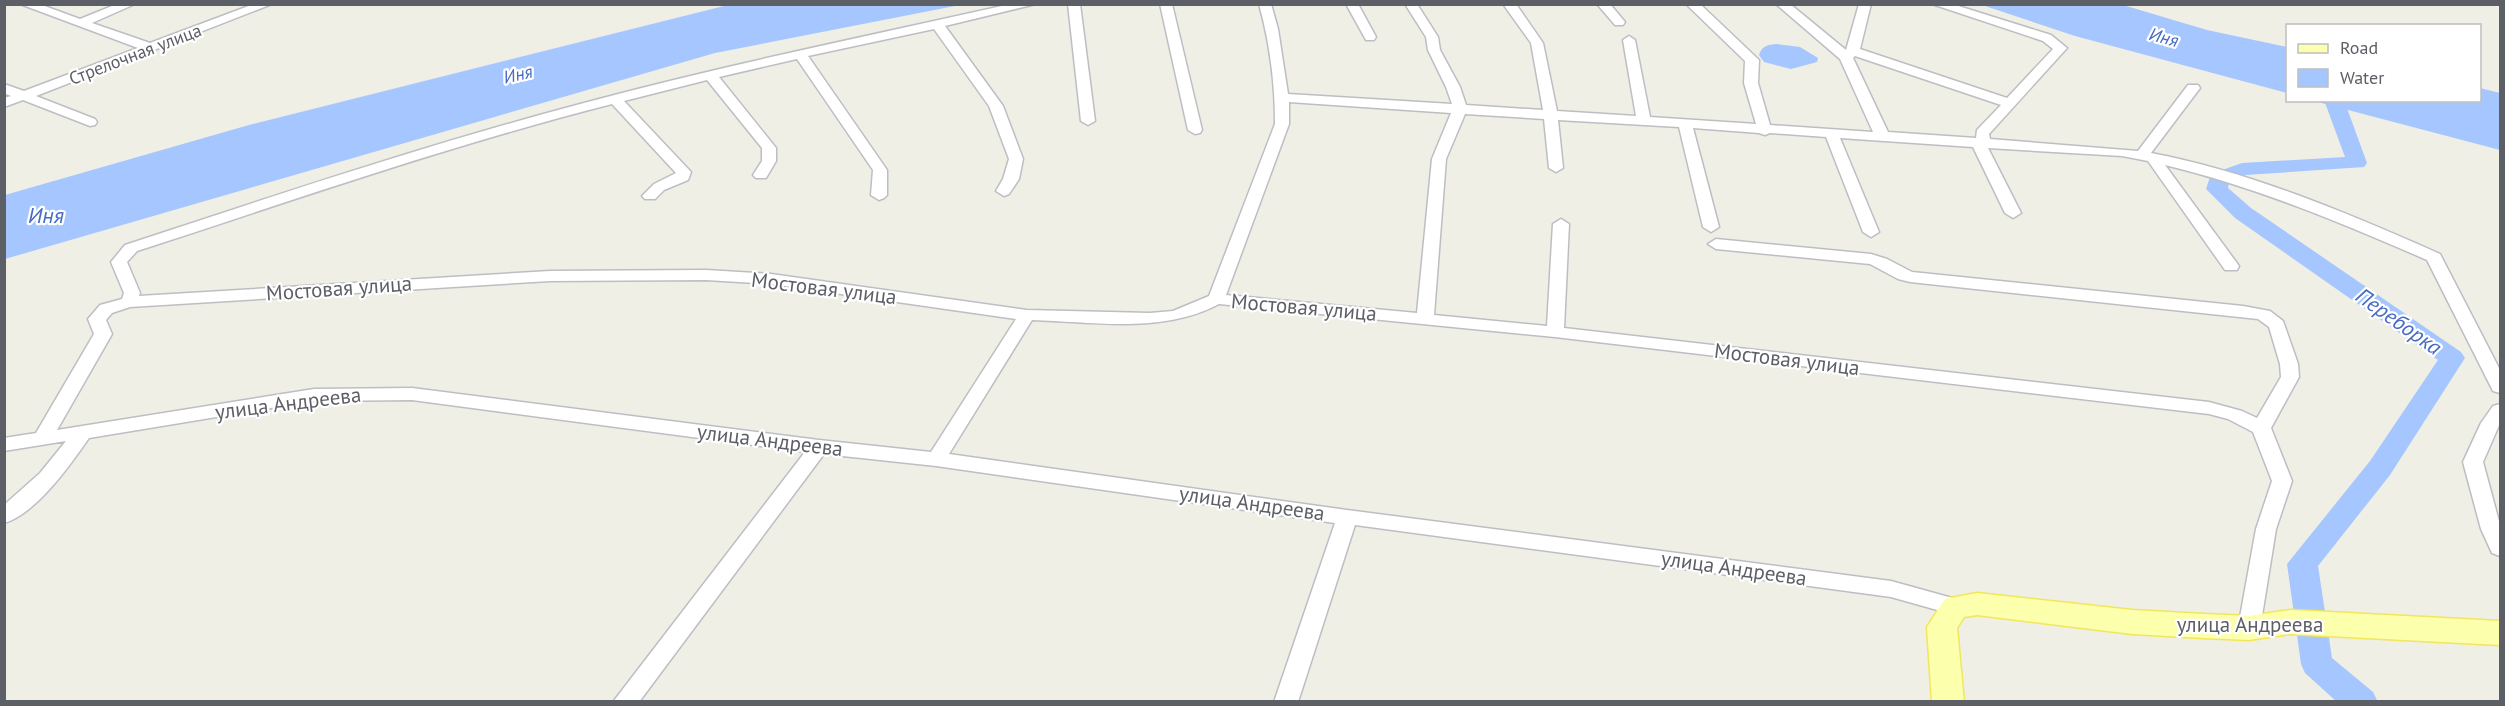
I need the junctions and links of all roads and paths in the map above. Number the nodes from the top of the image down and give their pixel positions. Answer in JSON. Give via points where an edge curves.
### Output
{"nodes":[{"id":1,"x":26,"y":4,"type":"edge"},
{"id":2,"x":129,"y":4,"type":"edge"},
{"id":3,"x":267,"y":4,"type":"edge"},
{"id":4,"x":1030,"y":4,"type":"edge"},
{"id":5,"x":1074,"y":4,"type":"edge"},
{"id":6,"x":1166,"y":4,"type":"edge"},
{"id":7,"x":1264,"y":4,"type":"edge"},
{"id":8,"x":1352,"y":4,"type":"edge"},
{"id":9,"x":1411,"y":4,"type":"edge"},
{"id":10,"x":1509,"y":4,"type":"edge"},
{"id":11,"x":1603,"y":4,"type":"edge"},
{"id":12,"x":1692,"y":4,"type":"edge"},
{"id":13,"x":1782,"y":4,"type":"edge"},
{"id":14,"x":1865,"y":4,"type":"edge"},
{"id":15,"x":1938,"y":4,"type":"edge"},
{"id":16,"x":1620,"y":22,"type":"dead end"},
{"id":17,"x":80,"y":23,"type":"junction"},
{"id":18,"x":937,"y":24,"type":"junction"},
{"id":19,"x":1370,"y":38,"type":"dead end"},
{"id":20,"x":1629,"y":40,"type":"dead end"},
{"id":21,"x":151,"y":48,"type":"junction"},
{"id":22,"x":800,"y":54,"type":"junction"},
{"id":23,"x":1849,"y":54,"type":"junction"},
{"id":24,"x":711,"y":76,"type":"junction"},
{"id":25,"x":4,"y":88,"type":"edge"},
{"id":26,"x":2193,"y":88,"type":"dead end"},
{"id":27,"x":25,"y":95,"type":"junction"},
{"id":28,"x":1282,"y":97,"type":"junction"},
{"id":29,"x":616,"y":100,"type":"junction"},
{"id":30,"x":4,"y":103,"type":"edge"},
{"id":31,"x":2010,"y":103,"type":"junction"},
{"id":32,"x":1460,"y":109,"type":"junction"},
{"id":33,"x":1551,"y":115,"type":"junction"},
{"id":34,"x":1088,"y":121,"type":"dead end"},
{"id":35,"x":90,"y":122,"type":"dead end"},
{"id":36,"x":1644,"y":122,"type":"junction"},
{"id":37,"x":1685,"y":125,"type":"junction"},
{"id":38,"x":1195,"y":130,"type":"dead end"},
{"id":39,"x":1765,"y":131,"type":"junction"},
{"id":40,"x":1832,"y":135,"type":"junction"},
{"id":41,"x":1883,"y":137,"type":"junction"},
{"id":42,"x":1981,"y":143,"type":"junction"},
{"id":43,"x":2147,"y":157,"type":"junction"},
{"id":44,"x":1556,"y":168,"type":"dead end"},
{"id":45,"x":761,"y":175,"type":"dead end"},
{"id":46,"x":1004,"y":191,"type":"dead end"},
{"id":47,"x":879,"y":195,"type":"dead end"},
{"id":48,"x":650,"y":196,"type":"dead end"},
{"id":49,"x":2013,"y":213,"type":"dead end"},
{"id":50,"x":1561,"y":224,"type":"dead end"},
{"id":51,"x":1871,"y":232,"type":"dead end"},
{"id":52,"x":2231,"y":266,"type":"dead end"},
{"id":53,"x":1216,"y":299,"type":"junction"},
{"id":54,"x":129,"y":302,"type":"junction"},
{"id":55,"x":1027,"y":315,"type":"junction"},
{"id":56,"x":1425,"y":318,"type":"junction"},
{"id":57,"x":1555,"y":332,"type":"junction"},
{"id":58,"x":2500,"y":387,"type":"edge"},
{"id":59,"x":2500,"y":410,"type":"edge"},
{"id":60,"x":2261,"y":428,"type":"junction"},
{"id":61,"x":82,"y":433,"type":"junction"},
{"id":62,"x":42,"y":439,"type":"junction"},
{"id":63,"x":4,"y":446,"type":"edge"},
{"id":64,"x":819,"y":447,"type":"junction"},
{"id":65,"x":936,"y":459,"type":"junction"},
{"id":66,"x":4,"y":516,"type":"edge"},
{"id":67,"x":1347,"y":517,"type":"junction"},
{"id":68,"x":2500,"y":548,"type":"edge"},
{"id":69,"x":1955,"y":607,"type":"junction"},
{"id":70,"x":2249,"y":628,"type":"junction"},
{"id":71,"x":2500,"y":633,"type":"edge"},
{"id":72,"x":626,"y":702,"type":"edge"},
{"id":73,"x":1286,"y":702,"type":"edge"},
{"id":74,"x":1948,"y":702,"type":"edge"}],
"edges":[{"from":1,"to":17,"type":"street"},
{"from":2,"to":17,"type":"street"},
{"from":3,"to":21,"type":"street","name":"Стрелочная улица"},
{"from":4,"to":18,"type":"street"},
{"from":5,"to":34,"type":"street"},
{"from":6,"to":38,"type":"street"},
{"from":7,"to":28,"type":"street","via":[[1272,28]]},
{"from":8,"to":19,"type":"street"},
{"from":9,"to":32,"type":"street","via":[[1432,37]]},
{"from":10,"to":33,"type":"street","via":[[1537,43]]},
{"from":11,"to":16,"type":"street"},
{"from":12,"to":39,"type":"street","via":[[1752,60],[1750,83]]},
{"from":13,"to":23,"type":"street"},
{"from":14,"to":23,"type":"street"},
{"from":15,"to":31,"type":"street","via":[[2047,38],[2061,48]]},
{"from":17,"to":21,"type":"street"},
{"from":18,"to":22,"type":"street"},
{"from":18,"to":46,"type":"street","via":[[996,106],[1016,159]]},
{"from":20,"to":36,"type":"street"},
{"from":21,"to":27,"type":"street","name":"Стрелочная улица"},
{"from":22,"to":24,"type":"street"},
{"from":22,"to":47,"type":"street","via":[[880,170]]},
{"from":23,"to":31,"type":"street"},
{"from":23,"to":41,"type":"street"},
{"from":24,"to":29,"type":"street"},
{"from":24,"to":45,"type":"street","via":[[769,148],[769,161]]},
{"from":25,"to":27,"type":"street"},
{"from":26,"to":43,"type":"street"},
{"from":27,"to":30,"type":"street","name":"Стрелочная улица"},
{"from":27,"to":35,"type":"street"},
{"from":28,"to":32,"type":"street","via":[[1306,102]]},
{"from":28,"to":53,"type":"street","via":[[1282,124]]},
{"from":29,"to":48,"type":"street","via":[[684,172],[683,177],[659,187]]},
{"from":29,"to":54,"type":"street","via":[[394,163],[131,248],[118,262],[132,292]]},
{"from":31,"to":42,"type":"street","via":[[1982,133]]},
{"from":32,"to":33,"type":"street"},
{"from":32,"to":56,"type":"street","via":[[1439,159]]},
{"from":33,"to":36,"type":"street"},
{"from":33,"to":44,"type":"street"},
{"from":36,"to":37,"type":"street"},
{"from":37,"to":39,"type":"street"},
{"from":37,"to":60,"type":"street","via":[[1713,236],[1871,259],[1884,262],[1896,274],[1910,277],[2264,315],[2277,325],[2289,377]]},
{"from":39,"to":40,"type":"street"},
{"from":40,"to":41,"type":"street"},
{"from":40,"to":51,"type":"street"},
{"from":41,"to":42,"type":"street"},
{"from":42,"to":43,"type":"street"},
{"from":42,"to":49,"type":"street"},
{"from":43,"to":52,"type":"street"},
{"from":43,"to":58,"type":"street","via":[[2279,194],[2434,257]]},
{"from":50,"to":57,"type":"street"},
{"from":53,"to":55,"type":"street","name":"Мостовая улица","via":[[1175,316]]},
{"from":53,"to":56,"type":"street","name":"Мостовая улица"},
{"from":54,"to":55,"type":"street","name":"Мостовая улица","via":[[469,279],[706,275],[814,285]]},
{"from":54,"to":62,"type":"street","name":"Мостовая улица","via":[[106,309],[97,319],[103,334]]},
{"from":55,"to":65,"type":"street"},
{"from":56,"to":57,"type":"street","name":"Мостовая улица"},
{"from":57,"to":60,"type":"street","name":"Мостовая улица","via":[[2210,408]]},
{"from":59,"to":68,"type":"street","via":[[2473,462]]},
{"from":60,"to":70,"type":"street","via":[[2282,481],[2266,529]]},
{"from":61,"to":62,"type":"street","name":"улица Андреева"},
{"from":61,"to":64,"type":"street","name":"улица Андреева","via":[[314,395],[412,394]]},
{"from":61,"to":66,"type":"street","via":[[24,503]]},
{"from":62,"to":63,"type":"street","name":"улица Андреева"},
{"from":64,"to":65,"type":"street","name":"улица Андреева"},
{"from":64,"to":72,"type":"street"},
{"from":65,"to":67,"type":"street","name":"улица Андреева"},
{"from":67,"to":69,"type":"street","name":"улица Андреева","via":[[1891,589]]},
{"from":67,"to":73,"type":"street"},
{"from":69,"to":70,"type":"main road","name":"улица Андреева","via":[[1977,604],[2132,622]]},
{"from":69,"to":74,"type":"main road","via":[[1942,627]]},
{"from":70,"to":71,"type":"main road","name":"улица Андреева","via":[[2290,622]]}]}
